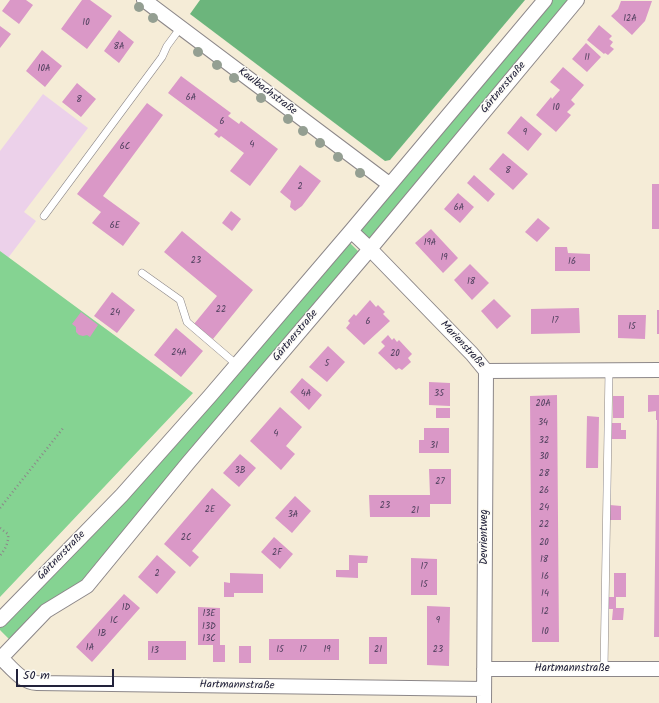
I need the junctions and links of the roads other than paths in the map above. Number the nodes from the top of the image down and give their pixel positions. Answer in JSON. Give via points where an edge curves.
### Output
{"nodes":[{"id":1,"x":144,"y":0,"type":"edge"},
{"id":2,"x":545,"y":0,"type":"edge"},
{"id":3,"x":577,"y":0,"type":"edge"},
{"id":4,"x":181,"y":27,"type":"junction"},
{"id":5,"x":389,"y":184,"type":"junction"},
{"id":6,"x":44,"y":216,"type":"dead end"},
{"id":7,"x":351,"y":231,"type":"junction"},
{"id":8,"x":370,"y":249,"type":"junction"},
{"id":9,"x":142,"y":273,"type":"dead end"},
{"id":10,"x":236,"y":364,"type":"junction"},
{"id":11,"x":609,"y":370,"type":"junction"},
{"id":12,"x":659,"y":370,"type":"edge"},
{"id":13,"x":486,"y":371,"type":"junction"},
{"id":14,"x":0,"y":620,"type":"edge"},
{"id":15,"x":0,"y":657,"type":"edge"},
{"id":16,"x":484,"y":669,"type":"junction"},
{"id":17,"x":604,"y":669,"type":"junction"},
{"id":18,"x":659,"y":670,"type":"edge"},
{"id":19,"x":484,"y":696,"type":"edge"}],
"edges":[{"from":1,"to":4,"type":"street","name":"Kaulbachstraße"},
{"from":2,"to":5,"type":"street","name":"Gärtnerstraße"},
{"from":3,"to":8,"type":"street","name":"Gärtnerstraße"},
{"from":4,"to":5,"type":"street","name":"Kaulbachstraße"},
{"from":4,"to":6,"type":"lane","via":[[162,57]]},
{"from":5,"to":7,"type":"street","name":"Gärtnerstraße"},
{"from":7,"to":8,"type":"street","name":"Marienstraße"},
{"from":7,"to":10,"type":"street","name":"Gärtnerstraße"},
{"from":8,"to":13,"type":"street","name":"Marienstraße"},
{"from":8,"to":15,"type":"street","name":"Gärtnerstraße","via":[[86,586],[46,611]]},
{"from":9,"to":10,"type":"lane","via":[[180,300],[187,322]]},
{"from":10,"to":14,"type":"street","name":"Gärtnerstraße","via":[[122,495]]},
{"from":11,"to":12,"type":"street","name":"Marienstraße"},
{"from":11,"to":13,"type":"street","name":"Marienstraße"},
{"from":11,"to":17,"type":"lane"},
{"from":13,"to":16,"type":"street","name":"Devrientweg"},
{"from":15,"to":19,"type":"street","name":"Hartmannstraße","via":[[24,679],[36,683]]},
{"from":16,"to":17,"type":"street","name":"Hartmannstraße"},
{"from":16,"to":19,"type":"street","name":"Devrientweg"},
{"from":17,"to":18,"type":"street","name":"Hartmannstraße"}]}
